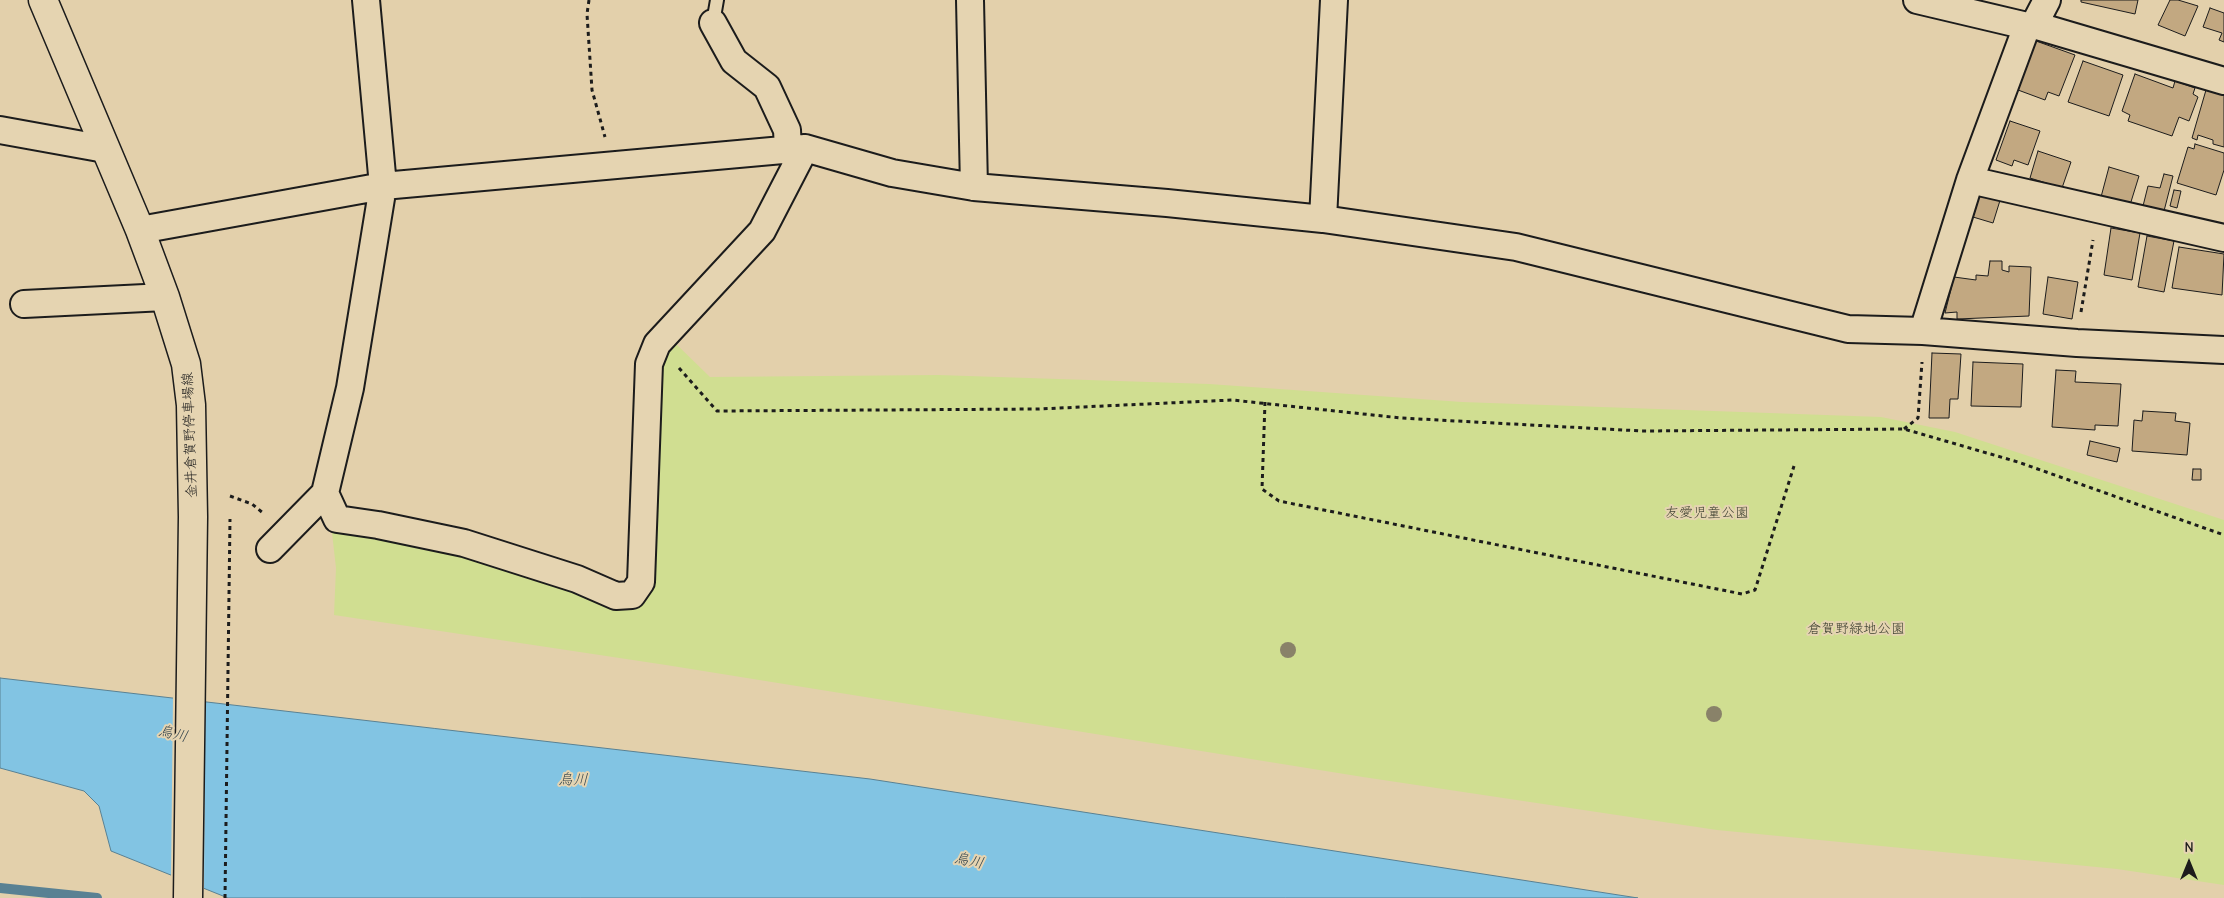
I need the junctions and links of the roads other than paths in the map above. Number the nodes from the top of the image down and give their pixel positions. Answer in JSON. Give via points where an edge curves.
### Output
{"nodes":[{"id":1,"x":43,"y":0,"type":"edge"},
{"id":2,"x":366,"y":0,"type":"edge"},
{"id":3,"x":970,"y":0,"type":"edge"},
{"id":4,"x":1334,"y":0,"type":"edge"},
{"id":5,"x":1917,"y":0,"type":"edge"},
{"id":6,"x":2047,"y":0,"type":"edge"},
{"id":7,"x":715,"y":11,"type":"edge"},
{"id":8,"x":2030,"y":26,"type":"junction"},
{"id":9,"x":2224,"y":81,"type":"edge"},
{"id":10,"x":0,"y":130,"type":"edge"},
{"id":11,"x":105,"y":149,"type":"junction"},
{"id":12,"x":796,"y":149,"type":"junction"},
{"id":13,"x":1970,"y":180,"type":"junction"},
{"id":14,"x":384,"y":186,"type":"junction"},
{"id":15,"x":974,"y":187,"type":"junction"},
{"id":16,"x":1323,"y":219,"type":"junction"},
{"id":17,"x":140,"y":230,"type":"junction"},
{"id":18,"x":2224,"y":238,"type":"edge"},
{"id":19,"x":165,"y":296,"type":"junction"},
{"id":20,"x":24,"y":304,"type":"dead end"},
{"id":21,"x":1923,"y":331,"type":"junction"},
{"id":22,"x":2224,"y":350,"type":"edge"},
{"id":23,"x":324,"y":493,"type":"junction"},
{"id":24,"x":279,"y":541,"type":"road end"},
{"id":25,"x":188,"y":898,"type":"edge"}],
"edges":[{"from":1,"to":11,"type":"main road","name":"金井倉賀野停車場線"},
{"from":2,"to":14,"type":"street"},
{"from":3,"to":15,"type":"street"},
{"from":4,"to":16,"type":"street"},
{"from":5,"to":8,"type":"street"},
{"from":6,"to":8,"type":"street"},
{"from":7,"to":12,"type":"street","via":[[734,61],[767,87]]},
{"from":8,"to":9,"type":"street"},
{"from":8,"to":13,"type":"street"},
{"from":10,"to":11,"type":"street"},
{"from":11,"to":17,"type":"main road","name":"金井倉賀野停車場線"},
{"from":12,"to":14,"type":"street"},
{"from":12,"to":15,"type":"street","via":[[892,173]]},
{"from":12,"to":23,"type":"street","via":[[762,231],[656,344],[649,364],[641,582],[632,595],[616,596],[464,543],[337,519]]},
{"from":13,"to":18,"type":"street"},
{"from":13,"to":21,"type":"street"},
{"from":14,"to":17,"type":"street"},
{"from":14,"to":23,"type":"street","via":[[350,388]]},
{"from":15,"to":16,"type":"street","via":[[1167,202]]},
{"from":16,"to":21,"type":"street","via":[[1516,246],[1848,329]]},
{"from":17,"to":19,"type":"main road","name":"金井倉賀野停車場線"},
{"from":19,"to":20,"type":"street"},
{"from":19,"to":25,"type":"main road","name":"金井倉賀野停車場線","via":[[186,364],[191,405],[193,517]]},
{"from":21,"to":22,"type":"street"},
{"from":23,"to":24,"type":"street"}]}
